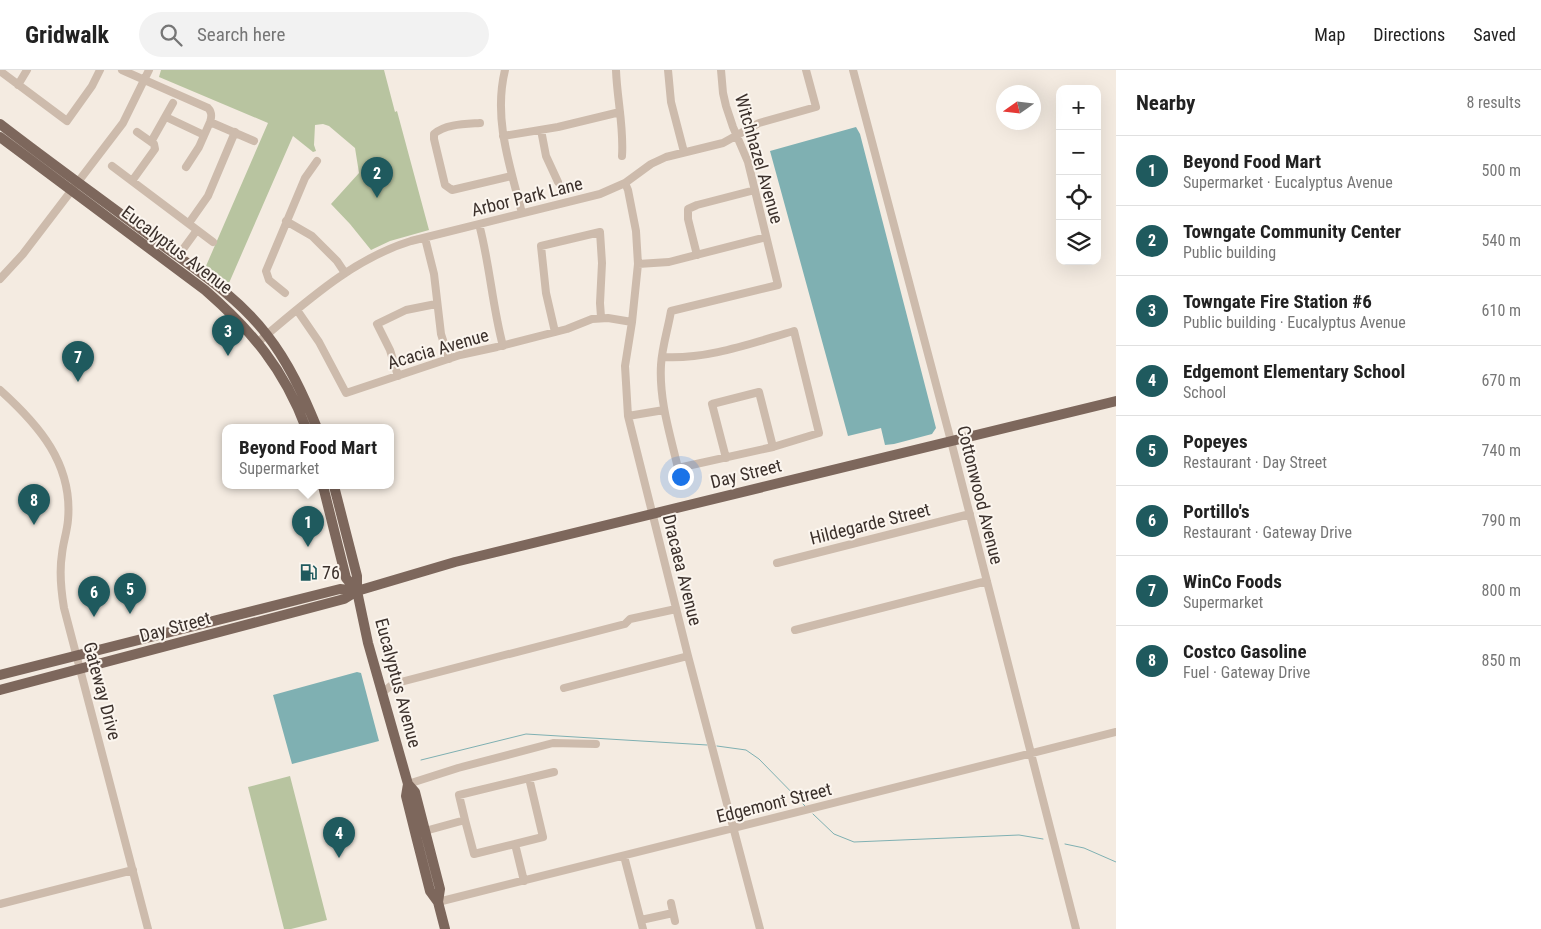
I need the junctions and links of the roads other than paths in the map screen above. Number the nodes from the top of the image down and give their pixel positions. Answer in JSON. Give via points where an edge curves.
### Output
{"nodes":[{"id":1,"x":28,"y":70,"type":"edge"},
{"id":2,"x":100,"y":70,"type":"edge"},
{"id":3,"x":122,"y":70,"type":"edge"},
{"id":4,"x":149,"y":70,"type":"edge"},
{"id":5,"x":504,"y":70,"type":"edge"},
{"id":6,"x":616,"y":70,"type":"edge"},
{"id":7,"x":668,"y":70,"type":"edge"},
{"id":8,"x":721,"y":70,"type":"edge"},
{"id":9,"x":806,"y":70,"type":"edge"},
{"id":10,"x":853,"y":70,"type":"edge"},
{"id":11,"x":0,"y":71,"type":"edge"},
{"id":12,"x":145,"y":80,"type":"junction"},
{"id":13,"x":18,"y":85,"type":"junction"},
{"id":14,"x":173,"y":103,"type":"dead end"},
{"id":15,"x":620,"y":112,"type":"junction"},
{"id":16,"x":166,"y":117,"type":"junction"},
{"id":17,"x":210,"y":122,"type":"junction"},
{"id":18,"x":480,"y":122,"type":"dead end"},
{"id":19,"x":0,"y":124,"type":"edge"},
{"id":20,"x":541,"y":130,"type":"junction"},
{"id":21,"x":137,"y":132,"type":"dead end"},
{"id":22,"x":236,"y":132,"type":"junction"},
{"id":23,"x":204,"y":135,"type":"junction"},
{"id":24,"x":503,"y":136,"type":"junction"},
{"id":25,"x":737,"y":136,"type":"junction"},
{"id":26,"x":0,"y":137,"type":"edge"},
{"id":27,"x":254,"y":141,"type":"dead end"},
{"id":28,"x":151,"y":142,"type":"junction"},
{"id":29,"x":684,"y":152,"type":"junction"},
{"id":30,"x":622,"y":156,"type":"dead end"},
{"id":31,"x":317,"y":161,"type":"dead end"},
{"id":32,"x":112,"y":166,"type":"dead end"},
{"id":33,"x":186,"y":167,"type":"dead end"},
{"id":34,"x":512,"y":176,"type":"junction"},
{"id":35,"x":132,"y":181,"type":"junction"},
{"id":36,"x":558,"y":182,"type":"dead end"},
{"id":37,"x":625,"y":183,"type":"junction"},
{"id":38,"x":76,"y":187,"type":"junction"},
{"id":39,"x":755,"y":190,"type":"junction"},
{"id":40,"x":522,"y":213,"type":"junction"},
{"id":41,"x":286,"y":222,"type":"junction"},
{"id":42,"x":189,"y":223,"type":"junction"},
{"id":43,"x":479,"y":224,"type":"junction"},
{"id":44,"x":198,"y":230,"type":"junction"},
{"id":45,"x":425,"y":238,"type":"junction"},
{"id":46,"x":766,"y":238,"type":"junction"},
{"id":47,"x":213,"y":242,"type":"dead end"},
{"id":48,"x":148,"y":247,"type":"junction"},
{"id":49,"x":697,"y":255,"type":"junction"},
{"id":50,"x":178,"y":256,"type":"junction"},
{"id":51,"x":169,"y":262,"type":"junction"},
{"id":52,"x":638,"y":264,"type":"junction"},
{"id":53,"x":345,"y":273,"type":"junction"},
{"id":54,"x":0,"y":279,"type":"edge"},
{"id":55,"x":216,"y":286,"type":"junction"},
{"id":56,"x":285,"y":293,"type":"dead end"},
{"id":57,"x":436,"y":304,"type":"junction"},
{"id":58,"x":297,"y":310,"type":"junction"},
{"id":59,"x":601,"y":317,"type":"junction"},
{"id":60,"x":632,"y":322,"type":"junction"},
{"id":61,"x":555,"y":332,"type":"junction"},
{"id":62,"x":267,"y":334,"type":"junction"},
{"id":63,"x":258,"y":342,"type":"junction"},
{"id":64,"x":503,"y":346,"type":"junction"},
{"id":65,"x":662,"y":357,"type":"junction"},
{"id":66,"x":449,"y":359,"type":"junction"},
{"id":67,"x":398,"y":376,"type":"junction"},
{"id":68,"x":0,"y":389,"type":"edge"},
{"id":69,"x":1116,"y":401,"type":"edge"},
{"id":70,"x":664,"y":410,"type":"junction"},
{"id":71,"x":628,"y":416,"type":"junction"},
{"id":72,"x":304,"y":424,"type":"edge"},
{"id":73,"x":315,"y":424,"type":"edge"},
{"id":74,"x":951,"y":441,"type":"junction"},
{"id":75,"x":773,"y":447,"type":"junction"},
{"id":76,"x":726,"y":458,"type":"junction"},
{"id":77,"x":335,"y":489,"type":"edge"},
{"id":78,"x":324,"y":490,"type":"edge"},
{"id":79,"x":652,"y":514,"type":"junction"},
{"id":80,"x":970,"y":514,"type":"junction"},
{"id":81,"x":348,"y":541,"type":"junction"},
{"id":82,"x":777,"y":563,"type":"dead end"},
{"id":83,"x":987,"y":582,"type":"junction"},
{"id":84,"x":357,"y":590,"type":"junction"},
{"id":85,"x":296,"y":600,"type":"junction"},
{"id":86,"x":676,"y":608,"type":"junction"},
{"id":87,"x":256,"y":610,"type":"junction"},
{"id":88,"x":268,"y":620,"type":"junction"},
{"id":89,"x":795,"y":630,"type":"dead end"},
{"id":90,"x":171,"y":632,"type":"junction"},
{"id":91,"x":221,"y":632,"type":"junction"},
{"id":92,"x":141,"y":653,"type":"junction"},
{"id":93,"x":77,"y":656,"type":"junction"},
{"id":94,"x":688,"y":656,"type":"junction"},
{"id":95,"x":80,"y":669,"type":"junction"},
{"id":96,"x":0,"y":675,"type":"edge"},
{"id":97,"x":564,"y":688,"type":"dead end"},
{"id":98,"x":0,"y":690,"type":"edge"},
{"id":99,"x":383,"y":692,"type":"junction"},
{"id":100,"x":1116,"y":732,"type":"edge"},
{"id":101,"x":596,"y":744,"type":"dead end"},
{"id":102,"x":1031,"y":754,"type":"junction"},
{"id":103,"x":554,"y":772,"type":"dead end"},
{"id":104,"x":529,"y":778,"type":"junction"},
{"id":105,"x":408,"y":784,"type":"junction"},
{"id":106,"x":465,"y":820,"type":"junction"},
{"id":107,"x":733,"y":828,"type":"junction"},
{"id":108,"x":425,"y":831,"type":"junction"},
{"id":109,"x":515,"y":844,"type":"junction"},
{"id":110,"x":624,"y":856,"type":"junction"},
{"id":111,"x":133,"y":870,"type":"junction"},
{"id":112,"x":524,"y":880,"type":"junction"},
{"id":113,"x":438,"y":902,"type":"junction"},
{"id":114,"x":671,"y":903,"type":"dead end"},
{"id":115,"x":0,"y":904,"type":"edge"},
{"id":116,"x":673,"y":913,"type":"junction"},
{"id":117,"x":641,"y":920,"type":"junction"},
{"id":118,"x":675,"y":921,"type":"dead end"},
{"id":119,"x":148,"y":929,"type":"edge"},
{"id":120,"x":445,"y":929,"type":"edge"},
{"id":121,"x":643,"y":929,"type":"edge"},
{"id":122,"x":760,"y":929,"type":"edge"},
{"id":123,"x":1076,"y":929,"type":"edge"}],
"edges":[{"from":1,"to":13,"type":"street"},
{"from":2,"to":13,"type":"street","via":[[67,121]]},
{"from":3,"to":12,"type":"street"},
{"from":4,"to":12,"type":"street"},
{"from":5,"to":24,"type":"street","via":[[500,104]]},
{"from":6,"to":15,"type":"street"},
{"from":7,"to":29,"type":"street","via":[[671,102]]},
{"from":8,"to":25,"type":"street","name":"Witchhazel Avenue","via":[[723,93]]},
{"from":9,"to":25,"type":"street","name":"Arbor Park Lane","via":[[816,107],[759,123]]},
{"from":10,"to":74,"type":"street","name":"Cottonwood Avenue"},
{"from":11,"to":13,"type":"street"},
{"from":12,"to":17,"type":"street","via":[[208,108],[212,114]]},
{"from":12,"to":38,"type":"street","via":[[123,123]]},
{"from":14,"to":16,"type":"street"},
{"from":15,"to":20,"type":"street"},
{"from":15,"to":30,"type":"street"},
{"from":16,"to":23,"type":"street"},
{"from":16,"to":28,"type":"street"},
{"from":17,"to":22,"type":"street"},
{"from":17,"to":23,"type":"street"},
{"from":18,"to":34,"type":"street","via":[[438,130],[434,134],[446,185],[452,190]]},
{"from":19,"to":38,"type":"main road"},
{"from":20,"to":24,"type":"street"},
{"from":20,"to":36,"type":"street","via":[[546,156]]},
{"from":21,"to":28,"type":"street"},
{"from":22,"to":27,"type":"street"},
{"from":22,"to":42,"type":"street","via":[[208,196]]},
{"from":23,"to":33,"type":"street"},
{"from":24,"to":34,"type":"street"},
{"from":25,"to":29,"type":"street","name":"Arbor Park Lane","via":[[723,143]]},
{"from":25,"to":39,"type":"street","name":"Witchhazel Avenue"},
{"from":26,"to":38,"type":"main road"},
{"from":28,"to":35,"type":"street","via":[[155,149]]},
{"from":29,"to":37,"type":"street","name":"Arbor Park Lane","via":[[651,164]]},
{"from":31,"to":41,"type":"street","via":[[305,178]]},
{"from":32,"to":35,"type":"street"},
{"from":34,"to":40,"type":"street"},
{"from":35,"to":42,"type":"street"},
{"from":37,"to":40,"type":"street","name":"Arbor Park Lane","via":[[600,194]]},
{"from":37,"to":52,"type":"street","name":"Dracaea Avenue","via":[[636,231]]},
{"from":38,"to":48,"type":"main road","name":"Eucalyptus Avenue"},
{"from":38,"to":50,"type":"main road","name":"Eucalyptus Avenue"},
{"from":38,"to":54,"type":"street"},
{"from":39,"to":46,"type":"street","name":"Witchhazel Avenue"},
{"from":39,"to":49,"type":"street","via":[[688,209]]},
{"from":40,"to":43,"type":"street","name":"Arbor Park Lane"},
{"from":41,"to":53,"type":"street","via":[[312,236]]},
{"from":41,"to":56,"type":"street","via":[[266,271],[269,280]]},
{"from":42,"to":44,"type":"street"},
{"from":43,"to":45,"type":"street","name":"Arbor Park Lane"},
{"from":43,"to":64,"type":"street"},
{"from":44,"to":47,"type":"street"},
{"from":44,"to":50,"type":"street"},
{"from":45,"to":53,"type":"street","name":"Arbor Park Lane","via":[[386,250]]},
{"from":45,"to":57,"type":"street","via":[[434,274]]},
{"from":46,"to":49,"type":"street"},
{"from":46,"to":65,"type":"street","name":"Witchhazel Avenue","via":[[778,285],[671,311]]},
{"from":48,"to":50,"type":"main road","via":[[152,245],[171,258]]},
{"from":48,"to":51,"type":"main road","name":"Eucalyptus Avenue"},
{"from":49,"to":52,"type":"street","via":[[662,263]]},
{"from":50,"to":55,"type":"main road","name":"Eucalyptus Avenue"},
{"from":51,"to":55,"type":"main road","via":[[178,264],[208,285]]},
{"from":51,"to":63,"type":"main road","name":"Eucalyptus Avenue","via":[[233,314]]},
{"from":52,"to":60,"type":"street","name":"Dracaea Avenue"},
{"from":53,"to":58,"type":"street","name":"Arbor Park Lane"},
{"from":55,"to":62,"type":"main road","name":"Eucalyptus Avenue","via":[[241,306]]},
{"from":57,"to":66,"type":"street"},
{"from":57,"to":67,"type":"street","via":[[406,310],[377,324]]},
{"from":58,"to":62,"type":"street","name":"Arbor Park Lane"},
{"from":58,"to":67,"type":"street","name":"Acacia Avenue","via":[[323,348],[346,393]]},
{"from":59,"to":60,"type":"street","name":"Acacia Avenue"},
{"from":59,"to":61,"type":"street","name":"Acacia Avenue"},
{"from":59,"to":61,"type":"street","via":[[600,232],[541,246],[546,294]]},
{"from":60,"to":71,"type":"street","name":"Dracaea Avenue","via":[[625,366]]},
{"from":61,"to":64,"type":"street","name":"Acacia Avenue"},
{"from":62,"to":63,"type":"street","name":"Arbor Park Lane"},
{"from":62,"to":73,"type":"main road","name":"Eucalyptus Avenue","via":[[301,391]]},
{"from":63,"to":72,"type":"main road","name":"Eucalyptus Avenue","via":[[293,396]]},
{"from":64,"to":66,"type":"street","name":"Acacia Avenue"},
{"from":65,"to":70,"type":"street","name":"Witchhazel Avenue"},
{"from":65,"to":75,"type":"street","via":[[689,357],[794,331],[819,432]]},
{"from":66,"to":67,"type":"street","name":"Acacia Avenue"},
{"from":68,"to":93,"type":"street","name":"Gateway Drive","via":[[42,433],[61,467],[68,520],[61,562],[61,589]]},
{"from":69,"to":74,"type":"main road","name":"Day Street"},
{"from":70,"to":71,"type":"street"},
{"from":70,"to":76,"type":"street","name":"Witchhazel Avenue","via":[[678,468]]},
{"from":71,"to":79,"type":"street","name":"Dracaea Avenue"},
{"from":74,"to":79,"type":"main road","name":"Day Street"},
{"from":74,"to":80,"type":"street","name":"Cottonwood Avenue"},
{"from":75,"to":76,"type":"street"},
{"from":75,"to":76,"type":"street","via":[[759,392],[712,404]]},
{"from":77,"to":81,"type":"main road","name":"Eucalyptus Avenue"},
{"from":78,"to":81,"type":"main road","via":[[331,497]]},
{"from":78,"to":84,"type":"main road","name":"Eucalyptus Avenue","via":[[346,578]]},
{"from":79,"to":84,"type":"main road","name":"Day Street","via":[[455,562]]},
{"from":79,"to":86,"type":"street","name":"Dracaea Avenue"},
{"from":80,"to":82,"type":"street","name":"Hildegarde Street"},
{"from":80,"to":83,"type":"street","name":"Cottonwood Avenue"},
{"from":81,"to":84,"type":"main road","name":"Eucalyptus Avenue","via":[[357,576]]},
{"from":83,"to":89,"type":"street"},
{"from":83,"to":102,"type":"street","name":"Cottonwood Avenue"},
{"from":84,"to":85,"type":"main road","name":"Day Street","via":[[340,589]]},
{"from":84,"to":88,"type":"main road","name":"Day Street","via":[[344,600]]},
{"from":84,"to":99,"type":"main road","name":"Eucalyptus Avenue"},
{"from":85,"to":87,"type":"main road","name":"Day Street"},
{"from":85,"to":88,"type":"main road","via":[[286,609],[267,615]]},
{"from":86,"to":94,"type":"street","name":"Dracaea Avenue"},
{"from":86,"to":99,"type":"street","via":[[393,684]]},
{"from":87,"to":90,"type":"main road","name":"Day Street"},
{"from":87,"to":91,"type":"main road","via":[[255,617],[235,623]]},
{"from":88,"to":91,"type":"main road","name":"Day Street"},
{"from":90,"to":92,"type":"main road","via":[[170,637],[148,645]]},
{"from":90,"to":93,"type":"main road","name":"Day Street"},
{"from":91,"to":92,"type":"main road","name":"Day Street"},
{"from":92,"to":95,"type":"main road","name":"Day Street"},
{"from":93,"to":95,"type":"street","name":"Gateway Drive"},
{"from":93,"to":96,"type":"main road","name":"Day Street"},
{"from":94,"to":97,"type":"street"},
{"from":94,"to":107,"type":"street","name":"Dracaea Avenue"},
{"from":95,"to":98,"type":"main road","name":"Day Street"},
{"from":95,"to":111,"type":"street","name":"Gateway Drive"},
{"from":99,"to":105,"type":"main road","name":"Eucalyptus Avenue"},
{"from":100,"to":102,"type":"street","name":"Edgemont Street"},
{"from":101,"to":105,"type":"street","via":[[553,743]]},
{"from":102,"to":107,"type":"street","name":"Edgemont Street"},
{"from":102,"to":123,"type":"street","name":"Cottonwood Avenue"},
{"from":103,"to":104,"type":"street"},
{"from":104,"to":106,"type":"street","via":[[458,795]]},
{"from":104,"to":109,"type":"street","via":[[543,837]]},
{"from":105,"to":108,"type":"main road","name":"Eucalyptus Avenue","via":[[415,792]]},
{"from":105,"to":113,"type":"main road","name":"Eucalyptus Avenue","via":[[406,796],[417,840],[430,891]]},
{"from":106,"to":108,"type":"street"},
{"from":106,"to":109,"type":"street","via":[[474,854]]},
{"from":107,"to":110,"type":"street","name":"Edgemont Street"},
{"from":107,"to":122,"type":"street","name":"Dracaea Avenue"},
{"from":108,"to":113,"type":"main road","name":"Eucalyptus Avenue","via":[[440,889]]},
{"from":109,"to":112,"type":"street"},
{"from":110,"to":112,"type":"street","name":"Edgemont Street"},
{"from":110,"to":117,"type":"street"},
{"from":111,"to":115,"type":"street"},
{"from":111,"to":119,"type":"street","name":"Gateway Drive"},
{"from":112,"to":113,"type":"street","name":"Edgemont Street"},
{"from":113,"to":120,"type":"main road","name":"Eucalyptus Avenue"},
{"from":114,"to":116,"type":"street"},
{"from":116,"to":117,"type":"street"},
{"from":116,"to":118,"type":"street"},
{"from":117,"to":121,"type":"street"}]}
